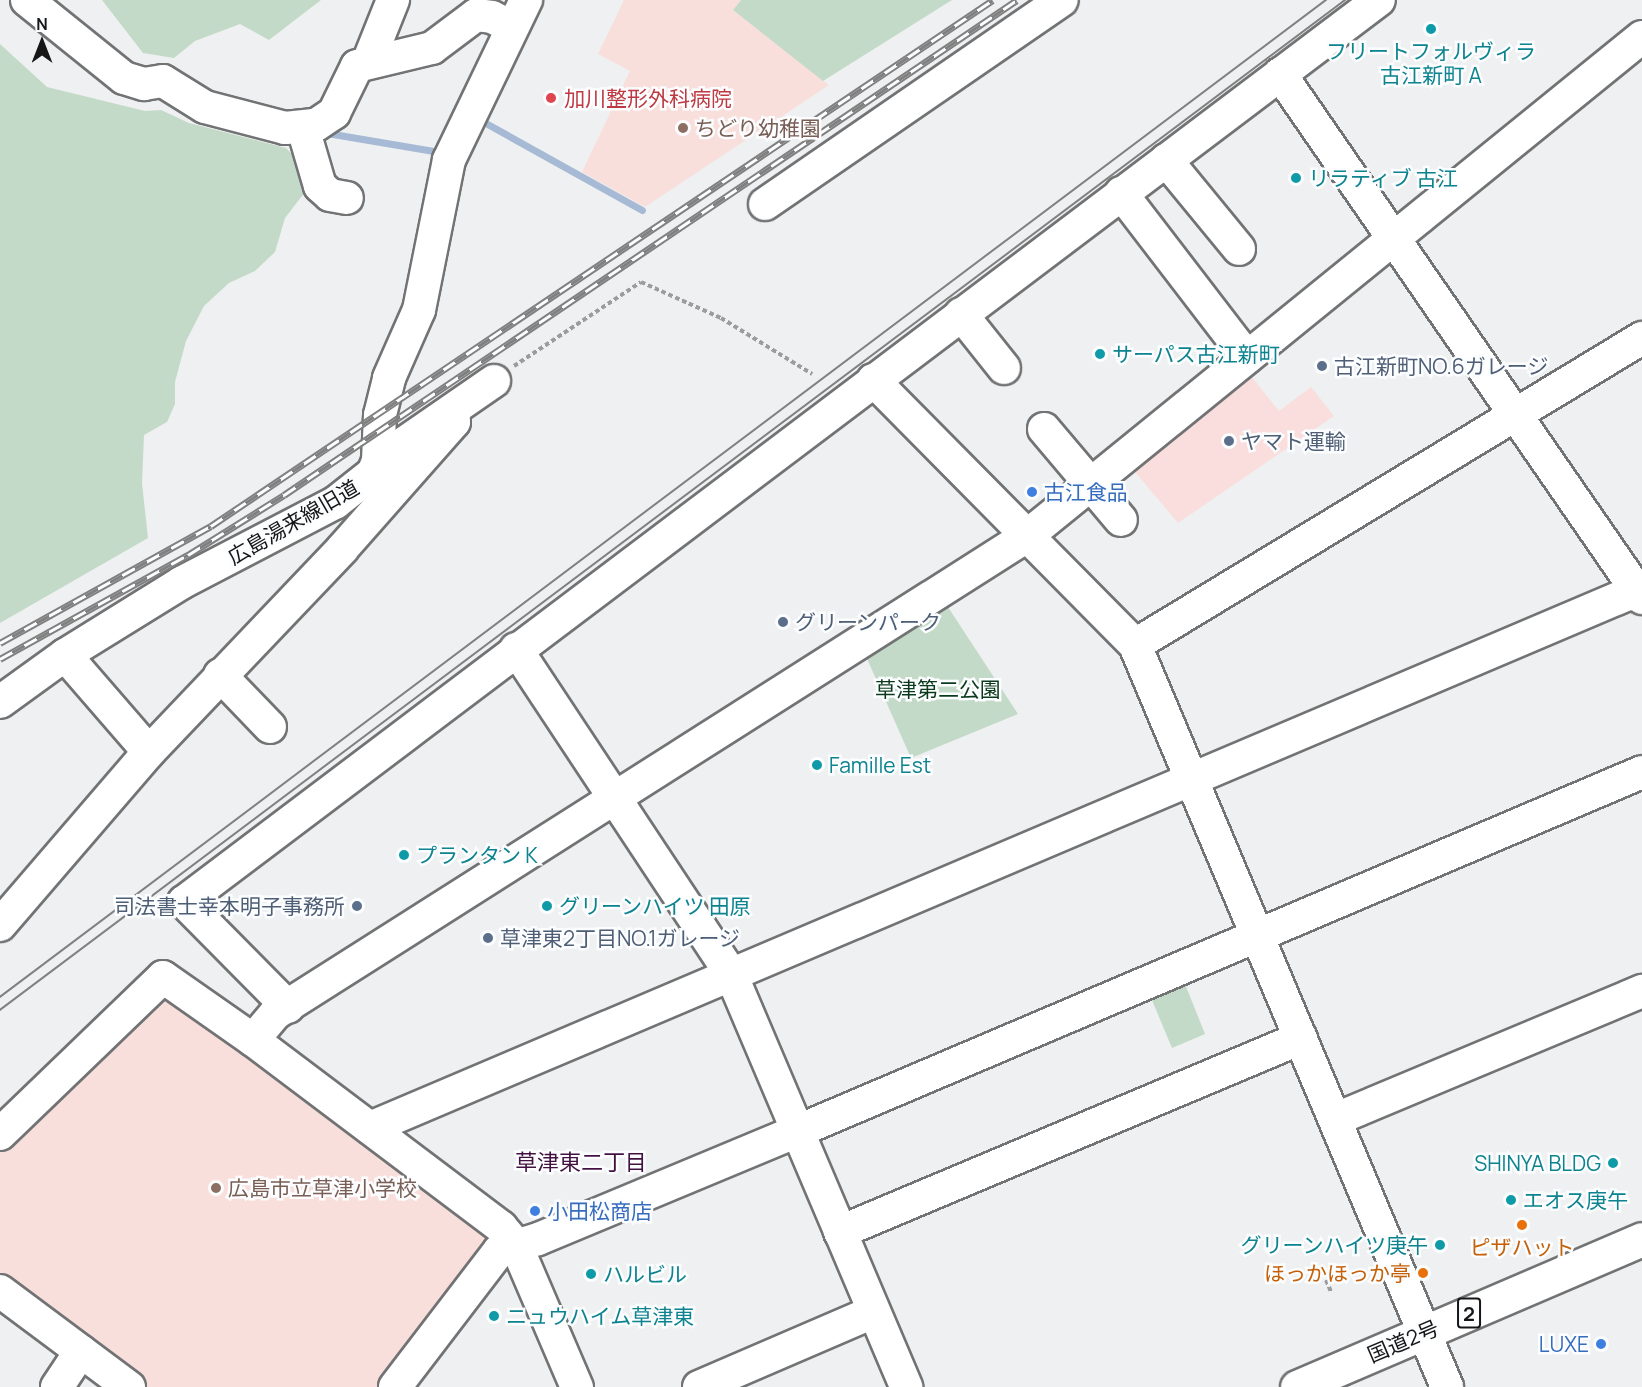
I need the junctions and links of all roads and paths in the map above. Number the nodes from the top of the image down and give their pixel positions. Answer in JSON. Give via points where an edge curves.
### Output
{"nodes":[{"id":1,"x":27,"y":0,"type":"edge"},
{"id":2,"x":393,"y":0,"type":"edge"},
{"id":3,"x":1062,"y":0,"type":"edge"},
{"id":4,"x":1379,"y":0,"type":"edge"},
{"id":5,"x":519,"y":14,"type":"edge"},
{"id":6,"x":1642,"y":37,"type":"edge"},
{"id":7,"x":369,"y":60,"type":"junction"},
{"id":8,"x":1280,"y":74,"type":"junction"},
{"id":9,"x":303,"y":128,"type":"junction"},
{"id":10,"x":1166,"y":160,"type":"junction"},
{"id":11,"x":1121,"y":193,"type":"junction"},
{"id":12,"x":347,"y":198,"type":"dead end"},
{"id":13,"x":765,"y":204,"type":"dead end"},
{"id":14,"x":1395,"y":237,"type":"junction"},
{"id":15,"x":1239,"y":249,"type":"dead end"},
{"id":16,"x":961,"y":314,"type":"junction"},
{"id":17,"x":1642,"y":338,"type":"edge"},
{"id":18,"x":1248,"y":357,"type":"junction"},
{"id":19,"x":1004,"y":368,"type":"dead end"},
{"id":20,"x":812,"y":374,"type":"dead end"},
{"id":21,"x":873,"y":380,"type":"junction"},
{"id":22,"x":494,"y":381,"type":"joint"},
{"id":23,"x":453,"y":410,"type":"junction"},
{"id":24,"x":1517,"y":413,"type":"junction"},
{"id":25,"x":1044,"y":429,"type":"dead end"},
{"id":26,"x":378,"y":461,"type":"junction"},
{"id":27,"x":1092,"y":483,"type":"junction"},
{"id":28,"x":1121,"y":520,"type":"dead end"},
{"id":29,"x":1027,"y":536,"type":"junction"},
{"id":30,"x":1640,"y":592,"type":"edge"},
{"id":31,"x":1135,"y":645,"type":"junction"},
{"id":32,"x":516,"y":648,"type":"junction"},
{"id":33,"x":65,"y":656,"type":"junction"},
{"id":34,"x":220,"y":675,"type":"junction"},
{"id":35,"x":0,"y":702,"type":"edge"},
{"id":36,"x":270,"y":727,"type":"dead end"},
{"id":37,"x":149,"y":752,"type":"junction"},
{"id":38,"x":1642,"y":772,"type":"edge"},
{"id":39,"x":1191,"y":778,"type":"junction"},
{"id":40,"x":616,"y":798,"type":"junction"},
{"id":41,"x":0,"y":925,"type":"edge"},
{"id":42,"x":1259,"y":936,"type":"junction"},
{"id":43,"x":731,"y":974,"type":"junction"},
{"id":44,"x":1642,"y":991,"type":"edge"},
{"id":45,"x":288,"y":1007,"type":"junction"},
{"id":46,"x":1300,"y":1038,"type":"junction"},
{"id":47,"x":253,"y":1040,"type":"junction"},
{"id":48,"x":1336,"y":1119,"type":"junction"},
{"id":49,"x":370,"y":1128,"type":"junction"},
{"id":50,"x":798,"y":1131,"type":"junction"},
{"id":51,"x":0,"y":1134,"type":"edge"},
{"id":52,"x":840,"y":1232,"type":"junction"},
{"id":53,"x":1642,"y":1239,"type":"edge"},
{"id":54,"x":516,"y":1245,"type":"junction"},
{"id":55,"x":1323,"y":1273,"type":"dead end"},
{"id":56,"x":0,"y":1291,"type":"edge"},
{"id":57,"x":1331,"y":1292,"type":"dead end"},
{"id":58,"x":873,"y":1312,"type":"junction"},
{"id":59,"x":1424,"y":1332,"type":"junction"},
{"id":60,"x":81,"y":1351,"type":"junction"},
{"id":61,"x":404,"y":1384,"type":"edge"},
{"id":62,"x":57,"y":1387,"type":"edge"},
{"id":63,"x":129,"y":1387,"type":"edge"},
{"id":64,"x":577,"y":1387,"type":"edge"},
{"id":65,"x":699,"y":1387,"type":"edge"},
{"id":66,"x":906,"y":1387,"type":"edge"},
{"id":67,"x":1297,"y":1387,"type":"edge"},
{"id":68,"x":1447,"y":1387,"type":"edge"}],
"edges":[{"from":1,"to":9,"type":"street","via":[[124,78],[144,84],[163,81],[205,107],[285,128]]},
{"from":2,"to":7,"type":"street"},
{"from":3,"to":13,"type":"street"},
{"from":4,"to":8,"type":"street"},
{"from":5,"to":7,"type":"street","via":[[476,15],[432,48]]},
{"from":5,"to":26,"type":"street","name":"広島湯来線旧道","via":[[449,160],[419,310],[387,387],[380,415]]},
{"from":6,"to":14,"type":"street"},
{"from":7,"to":9,"type":"street","via":[[357,66],[346,81],[334,113]]},
{"from":8,"to":10,"type":"street"},
{"from":8,"to":14,"type":"street"},
{"from":9,"to":12,"type":"street","via":[[320,186],[330,195]]},
{"from":10,"to":11,"type":"street"},
{"from":10,"to":15,"type":"street"},
{"from":11,"to":16,"type":"street"},
{"from":11,"to":18,"type":"street"},
{"from":14,"to":18,"type":"street"},
{"from":14,"to":24,"type":"street"},
{"from":16,"to":19,"type":"street"},
{"from":16,"to":21,"type":"street"},
{"from":17,"to":24,"type":"street"},
{"from":18,"to":27,"type":"street"},
{"from":20,"to":22,"type":"path","via":[[721,318],[641,282]]},
{"from":21,"to":29,"type":"street"},
{"from":21,"to":32,"type":"street"},
{"from":22,"to":23,"type":"street"},
{"from":23,"to":26,"type":"street"},
{"from":23,"to":34,"type":"street","via":[[454,422],[364,524]]},
{"from":24,"to":30,"type":"street"},
{"from":24,"to":31,"type":"street"},
{"from":25,"to":27,"type":"street"},
{"from":26,"to":33,"type":"street","name":"広島湯来線旧道","via":[[373,473],[335,503],[181,583]]},
{"from":27,"to":28,"type":"street"},
{"from":27,"to":29,"type":"street"},
{"from":29,"to":31,"type":"street"},
{"from":29,"to":40,"type":"street"},
{"from":30,"to":39,"type":"street"},
{"from":31,"to":39,"type":"street"},
{"from":32,"to":40,"type":"street"},
{"from":32,"to":45,"type":"street","via":[[184,902]]},
{"from":33,"to":35,"type":"street","name":"広島湯来線旧道"},
{"from":33,"to":37,"type":"street"},
{"from":34,"to":36,"type":"street"},
{"from":34,"to":37,"type":"street"},
{"from":37,"to":41,"type":"street"},
{"from":38,"to":42,"type":"street"},
{"from":39,"to":42,"type":"street"},
{"from":39,"to":43,"type":"street"},
{"from":40,"to":43,"type":"street"},
{"from":40,"to":45,"type":"street"},
{"from":42,"to":46,"type":"street"},
{"from":42,"to":50,"type":"street"},
{"from":43,"to":49,"type":"street"},
{"from":43,"to":50,"type":"street"},
{"from":44,"to":48,"type":"street"},
{"from":45,"to":47,"type":"street","via":[[276,1013]]},
{"from":46,"to":48,"type":"street"},
{"from":46,"to":52,"type":"street"},
{"from":47,"to":49,"type":"street"},
{"from":47,"to":51,"type":"street","via":[[163,977]]},
{"from":48,"to":59,"type":"street"},
{"from":49,"to":54,"type":"street","via":[[501,1227]]},
{"from":50,"to":52,"type":"street"},
{"from":50,"to":54,"type":"street"},
{"from":52,"to":58,"type":"street"},
{"from":53,"to":59,"type":"highway","name":"国道2号","number":"2"},
{"from":54,"to":61,"type":"street","via":[[499,1251]]},
{"from":54,"to":64,"type":"street"},
{"from":55,"to":57,"type":"path"},
{"from":56,"to":60,"type":"street"},
{"from":58,"to":65,"type":"street"},
{"from":58,"to":66,"type":"street"},
{"from":59,"to":67,"type":"highway","name":"国道2号","number":"2"},
{"from":59,"to":68,"type":"street"},
{"from":60,"to":62,"type":"street"},
{"from":60,"to":63,"type":"street"}]}
